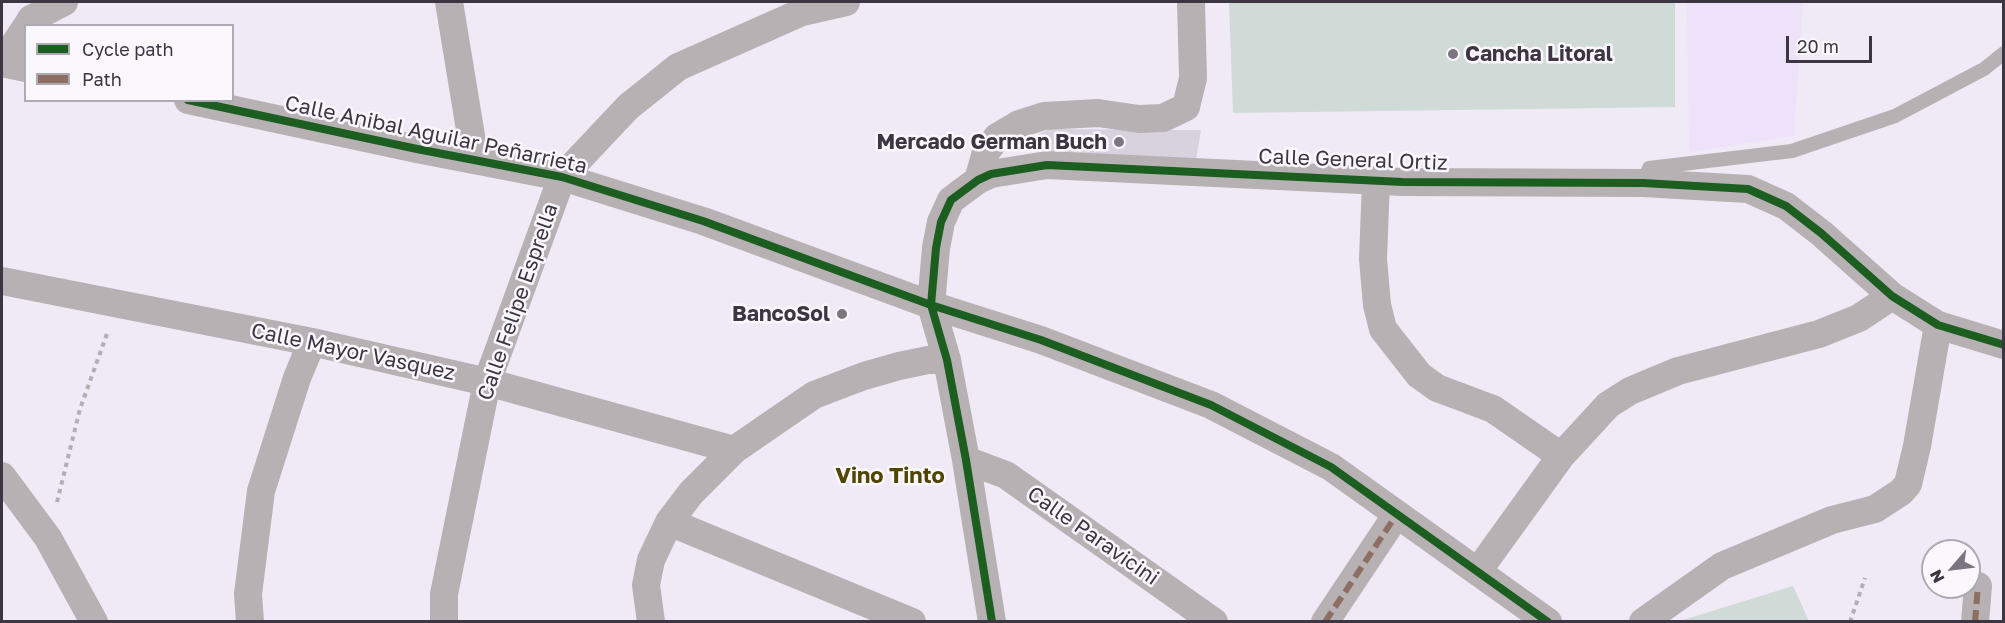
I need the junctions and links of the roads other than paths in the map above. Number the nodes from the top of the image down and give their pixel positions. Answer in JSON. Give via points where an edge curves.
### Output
{"nodes":[{"id":1,"x":64,"y":2,"type":"edge"},
{"id":2,"x":449,"y":2,"type":"edge"},
{"id":3,"x":846,"y":2,"type":"edge"},
{"id":4,"x":1191,"y":2,"type":"edge"},
{"id":5,"x":27,"y":24,"type":"edge"},
{"id":6,"x":24,"y":29,"type":"edge"},
{"id":7,"x":2004,"y":53,"type":"edge"},
{"id":8,"x":2,"y":63,"type":"edge"},
{"id":9,"x":24,"y":68,"type":"edge"},
{"id":10,"x":198,"y":102,"type":"edge"},
{"id":11,"x":475,"y":160,"type":"junction"},
{"id":12,"x":562,"y":177,"type":"junction"},
{"id":13,"x":978,"y":180,"type":"junction"},
{"id":14,"x":1376,"y":180,"type":"junction"},
{"id":15,"x":1643,"y":183,"type":"junction"},
{"id":16,"x":2,"y":281,"type":"edge"},
{"id":17,"x":1892,"y":296,"type":"junction"},
{"id":18,"x":931,"y":305,"type":"junction"},
{"id":19,"x":1938,"y":325,"type":"junction"},
{"id":20,"x":312,"y":342,"type":"junction"},
{"id":21,"x":2004,"y":345,"type":"edge"},
{"id":22,"x":947,"y":360,"type":"junction"},
{"id":23,"x":487,"y":382,"type":"junction"},
{"id":24,"x":734,"y":450,"type":"junction"},
{"id":25,"x":1561,"y":456,"type":"junction"},
{"id":26,"x":966,"y":460,"type":"junction"},
{"id":27,"x":2,"y":476,"type":"edge"},
{"id":28,"x":1397,"y":514,"type":"junction"},
{"id":29,"x":669,"y":522,"type":"junction"},
{"id":30,"x":1478,"y":571,"type":"junction"},
{"id":31,"x":1977,"y":599,"type":"edge"},
{"id":32,"x":94,"y":621,"type":"edge"},
{"id":33,"x":250,"y":621,"type":"edge"},
{"id":34,"x":444,"y":621,"type":"edge"},
{"id":35,"x":651,"y":621,"type":"edge"},
{"id":36,"x":912,"y":621,"type":"edge"},
{"id":37,"x":992,"y":621,"type":"edge"},
{"id":38,"x":1214,"y":621,"type":"edge"},
{"id":39,"x":1325,"y":621,"type":"edge"},
{"id":40,"x":1548,"y":621,"type":"edge"},
{"id":41,"x":1643,"y":621,"type":"edge"},
{"id":42,"x":1975,"y":621,"type":"edge"}],
"edges":[{"from":1,"to":5,"type":"street"},
{"from":2,"to":11,"type":"street"},
{"from":3,"to":12,"type":"street","name":"Calle Felipe Esprella","via":[[802,12],[678,67],[628,107]]},
{"from":4,"to":13,"type":"street","via":[[1193,78],[1185,106],[1163,118],[1098,113],[1044,116],[1019,124],[997,137],[986,153]]},
{"from":6,"to":8,"type":"street"},
{"from":7,"to":15,"type":"lane","via":[[1984,69],[1895,116],[1792,151],[1649,168]]},
{"from":8,"to":9,"type":"street"},
{"from":10,"to":11,"type":"street","name":"Calle Anibal Aguilar Peñarrieta"},
{"from":11,"to":12,"type":"street","name":"Calle Anibal Aguilar Peñarrieta"},
{"from":12,"to":18,"type":"street","name":"Calle Anibal Aguilar Peñarrieta","via":[[703,221]]},
{"from":12,"to":23,"type":"street","name":"Calle Felipe Esprella"},
{"from":13,"to":14,"type":"street","name":"Calle General Ortiz","via":[[1021,167],[1047,165]]},
{"from":13,"to":18,"type":"street","name":"Calle General Ortiz","via":[[951,200],[942,222]]},
{"from":14,"to":15,"type":"street","name":"Calle General Ortiz"},
{"from":14,"to":25,"type":"street","via":[[1373,259],[1383,329],[1419,375],[1437,388],[1493,409]]},
{"from":15,"to":17,"type":"street","name":"Calle General Ortiz","via":[[1748,189],[1764,196],[1821,233]]},
{"from":16,"to":20,"type":"street","name":"Calle Mayor Vasquez"},
{"from":17,"to":19,"type":"street","name":"Calle General Ortiz"},
{"from":17,"to":25,"type":"street","via":[[1859,318],[1819,334],[1678,371],[1640,386],[1608,405]]},
{"from":18,"to":22,"type":"street","name":"Calle General Ortiz"},
{"from":18,"to":28,"type":"street","name":"Calle Anibal Aguilar Peñarrieta","via":[[1041,340],[1211,405],[1331,467]]},
{"from":19,"to":21,"type":"street","name":"Calle General Ortiz"},
{"from":19,"to":41,"type":"street","via":[[1917,447],[1908,484],[1901,492],[1875,509],[1832,520],[1722,566]]},
{"from":20,"to":23,"type":"street","name":"Calle Mayor Vasquez"},
{"from":20,"to":33,"type":"street","via":[[293,388],[261,491],[248,594]]},
{"from":22,"to":24,"type":"street","via":[[890,369],[814,395]]},
{"from":22,"to":26,"type":"street","name":"Calle General Ortiz"},
{"from":23,"to":24,"type":"street","name":"Calle Mayor Vasquez"},
{"from":23,"to":34,"type":"street","name":"Calle Felipe Esprella","via":[[444,594]]},
{"from":24,"to":29,"type":"street","via":[[691,493]]},
{"from":25,"to":30,"type":"street"},
{"from":26,"to":37,"type":"street","name":"Calle General Ortiz"},
{"from":26,"to":38,"type":"street","name":"Calle Paravicini","via":[[1006,475]]},
{"from":27,"to":32,"type":"street","via":[[48,537]]},
{"from":28,"to":30,"type":"street","name":"Calle Anibal Aguilar Peñarrieta"},
{"from":28,"to":39,"type":"street"},
{"from":29,"to":35,"type":"street","via":[[651,560],[646,585]]},
{"from":29,"to":36,"type":"street"},
{"from":30,"to":40,"type":"street","name":"Calle Anibal Aguilar Peñarrieta"},
{"from":31,"to":42,"type":"street"}]}
